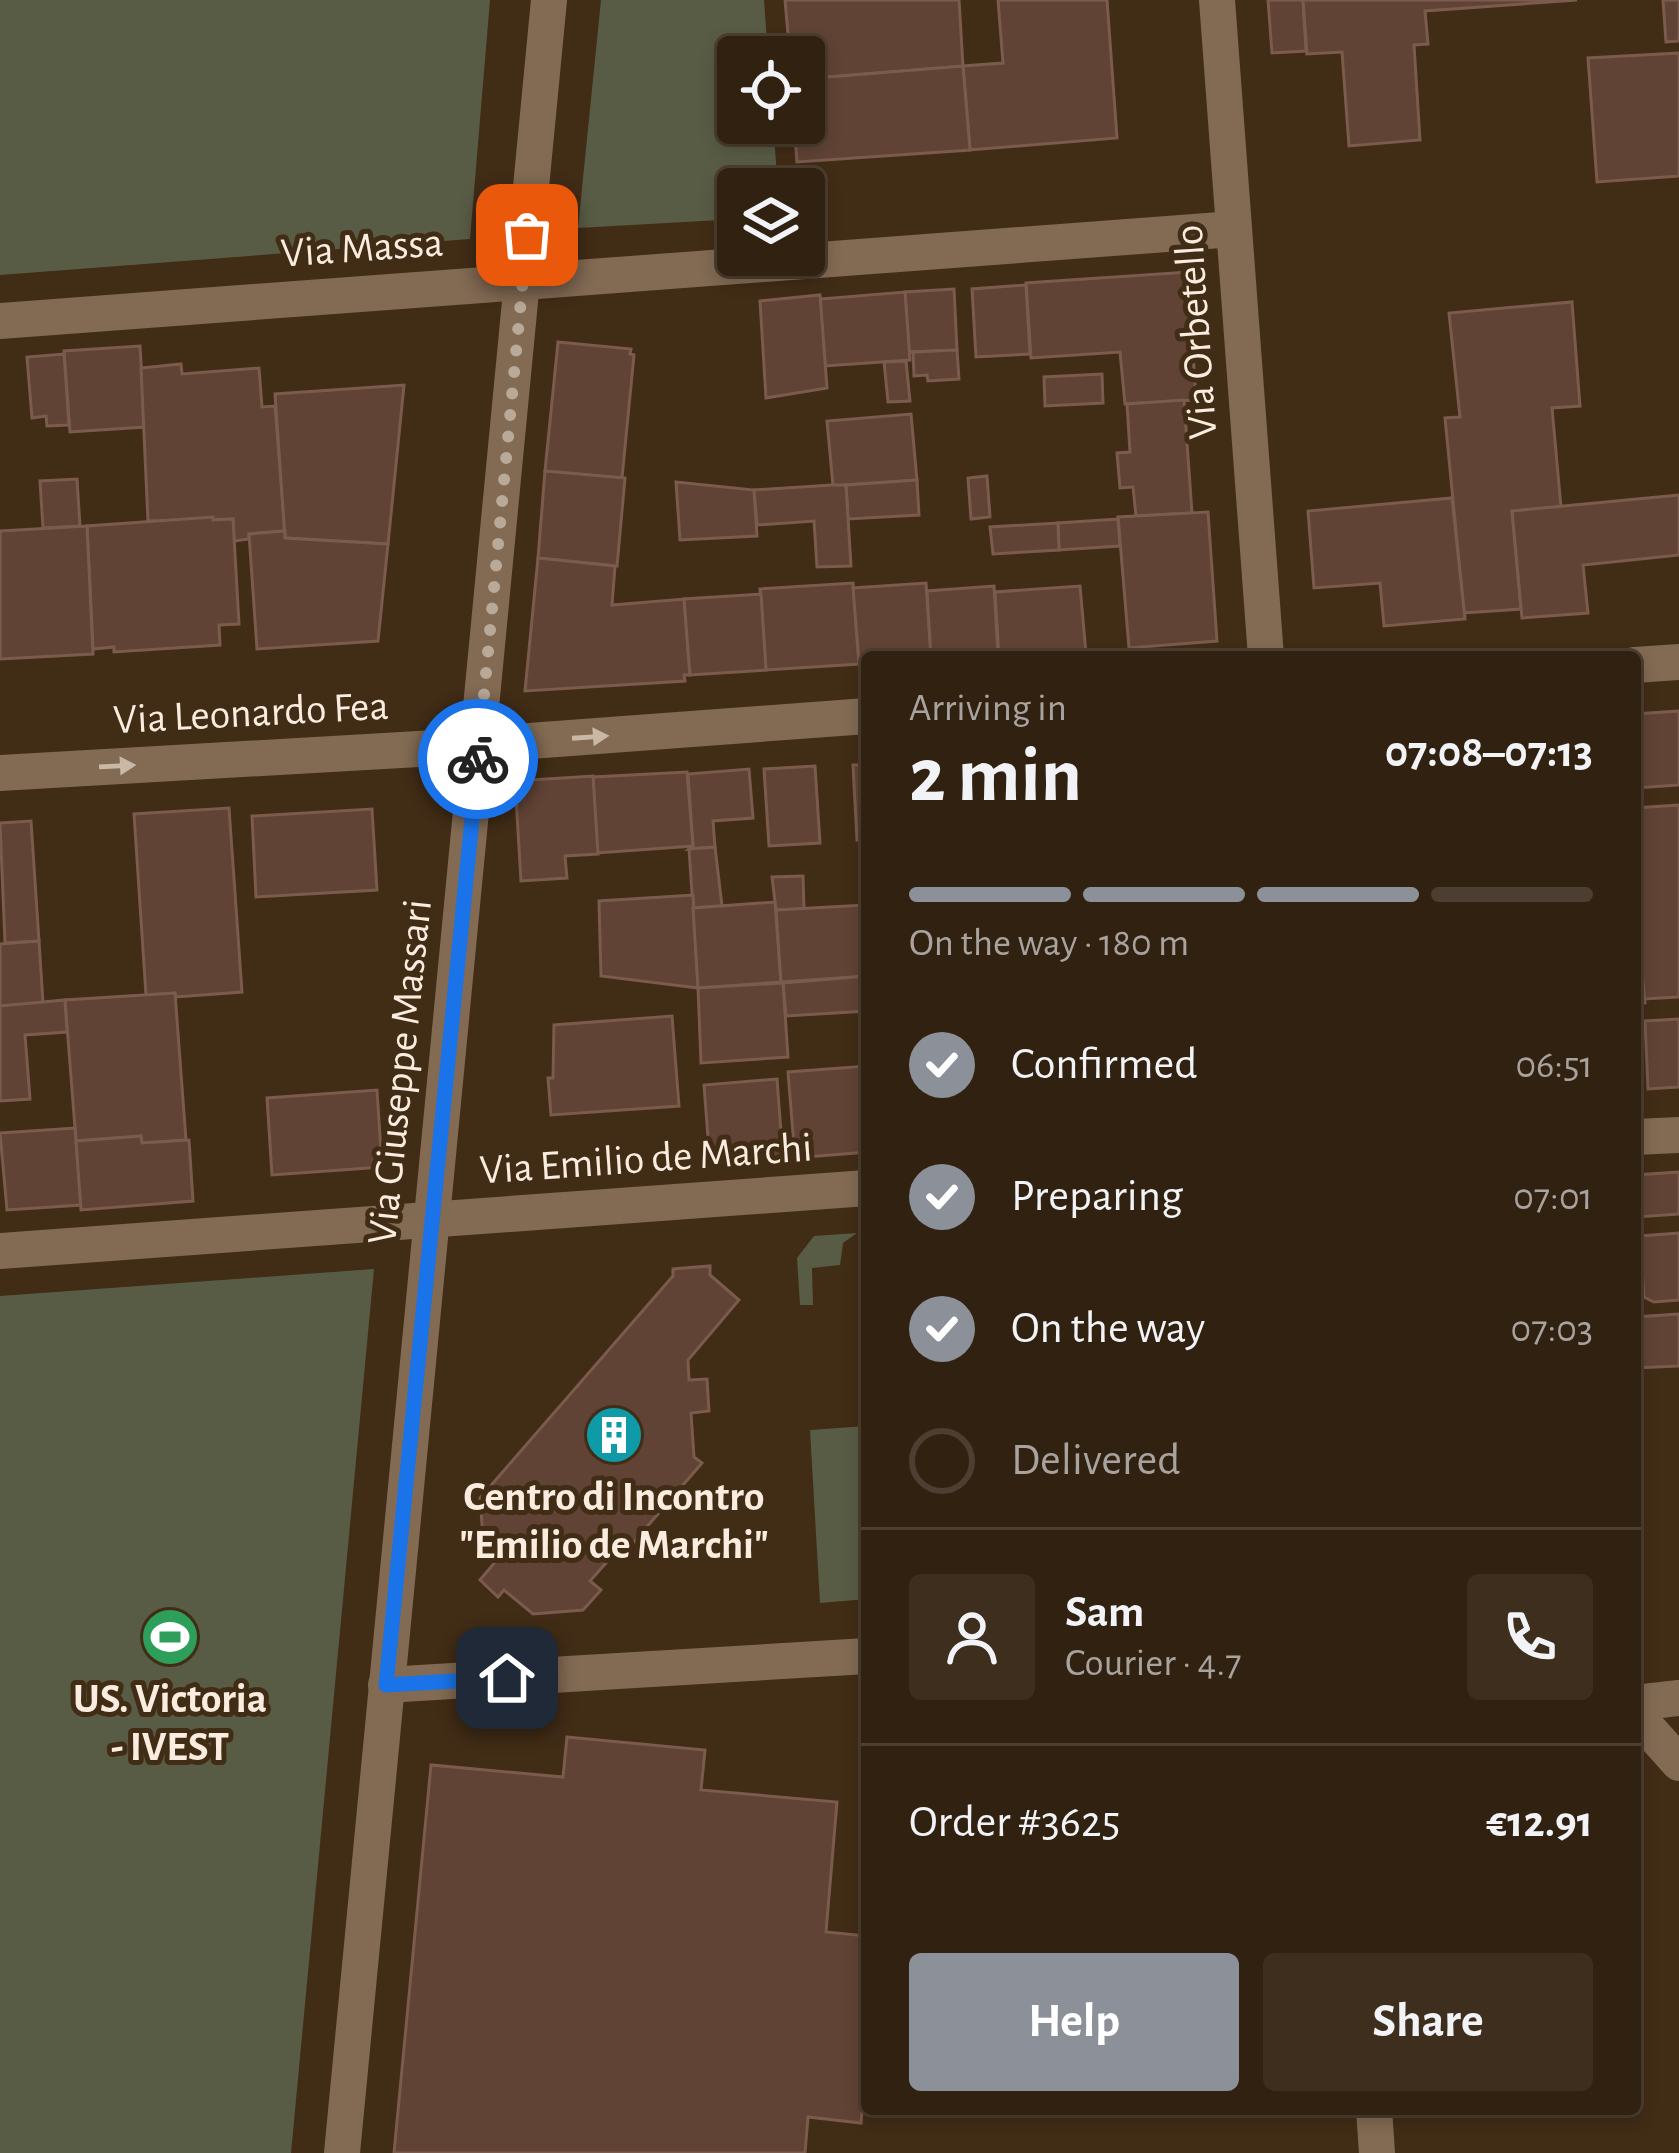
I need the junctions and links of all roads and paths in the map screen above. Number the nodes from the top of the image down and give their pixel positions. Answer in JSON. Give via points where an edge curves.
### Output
{"nodes":[{"id":1,"x":549,"y":0,"type":"edge"},
{"id":2,"x":1217,"y":0,"type":"edge"},
{"id":3,"x":1234,"y":229,"type":"junction"},
{"id":4,"x":523,"y":282,"type":"junction"},
{"id":5,"x":0,"y":320,"type":"edge"},
{"id":6,"x":1266,"y":651,"type":"edge"},
{"id":7,"x":1679,"y":662,"type":"edge"},
{"id":8,"x":1641,"y":665,"type":"edge"},
{"id":9,"x":861,"y":716,"type":"edge"},
{"id":10,"x":479,"y":745,"type":"junction"},
{"id":11,"x":0,"y":772,"type":"edge"},
{"id":12,"x":1679,"y":1135,"type":"edge"},
{"id":13,"x":1641,"y":1137,"type":"edge"},
{"id":14,"x":861,"y":1189,"type":"edge"},
{"id":15,"x":429,"y":1219,"type":"junction"},
{"id":16,"x":0,"y":1251,"type":"edge"},
{"id":17,"x":861,"y":1656,"type":"edge"},
{"id":18,"x":386,"y":1685,"type":"junction"},
{"id":19,"x":1679,"y":1697,"type":"edge"},
{"id":20,"x":1641,"y":1702,"type":"edge"},
{"id":21,"x":1641,"y":1721,"type":"edge"},
{"id":22,"x":1679,"y":1763,"type":"edge"},
{"id":23,"x":1374,"y":2115,"type":"edge"},
{"id":24,"x":342,"y":2153,"type":"edge"},
{"id":25,"x":1377,"y":2153,"type":"edge"}],
"edges":[{"from":1,"to":4,"type":"street","name":"Via Giuseppe Massari"},
{"from":2,"to":3,"type":"street","name":"Via Orbetello"},
{"from":3,"to":4,"type":"street","name":"Via Massa"},
{"from":3,"to":6,"type":"street","name":"Via Orbetello"},
{"from":4,"to":5,"type":"street","name":"Via Massa"},
{"from":4,"to":10,"type":"street","name":"Via Giuseppe Massari"},
{"from":7,"to":8,"type":"street"},
{"from":10,"to":9,"type":"street","name":"Via Leonardo Fea","one_way":true},
{"from":11,"to":10,"type":"street","name":"Via Leonardo Fea","one_way":true},
{"from":10,"to":15,"type":"street","name":"Via Giuseppe Massari"},
{"from":12,"to":13,"type":"street"},
{"from":14,"to":15,"type":"street","name":"Via Emilio de Marchi"},
{"from":15,"to":16,"type":"street","name":"Via Emilio de Marchi"},
{"from":15,"to":18,"type":"street","name":"Via Giuseppe Massari"},
{"from":17,"to":18,"type":"street"},
{"from":18,"to":24,"type":"street","name":"Via Giuseppe Massari"},
{"from":19,"to":20,"type":"street"},
{"from":21,"to":22,"type":"street"},
{"from":23,"to":25,"type":"street"}]}
